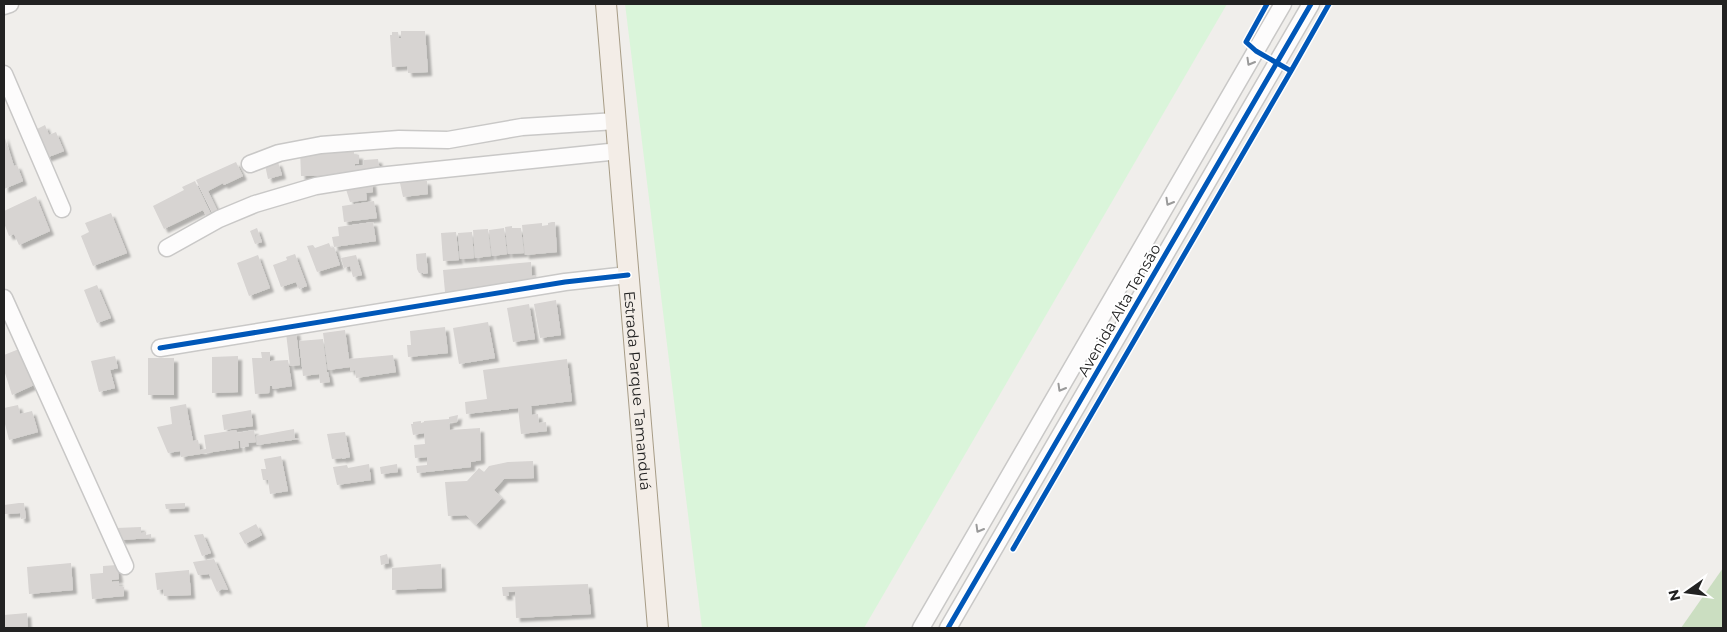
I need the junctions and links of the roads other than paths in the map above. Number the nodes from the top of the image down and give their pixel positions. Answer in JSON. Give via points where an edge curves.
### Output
{"nodes":[{"id":1,"x":10,"y":4,"type":"edge"},
{"id":2,"x":606,"y":4,"type":"edge"},
{"id":3,"x":1283,"y":4,"type":"edge"},
{"id":4,"x":1311,"y":4,"type":"edge"},
{"id":5,"x":4,"y":6,"type":"edge"},
{"id":6,"x":4,"y":74,"type":"edge"},
{"id":7,"x":616,"y":121,"type":"junction"},
{"id":8,"x":619,"y":151,"type":"junction"},
{"id":9,"x":250,"y":164,"type":"dead end"},
{"id":10,"x":62,"y":209,"type":"dead end"},
{"id":11,"x":167,"y":248,"type":"dead end"},
{"id":12,"x":628,"y":275,"type":"junction"},
{"id":13,"x":4,"y":298,"type":"edge"},
{"id":14,"x":160,"y":348,"type":"dead end"},
{"id":15,"x":125,"y":566,"type":"dead end"},
{"id":16,"x":658,"y":628,"type":"edge"},
{"id":17,"x":921,"y":628,"type":"edge"},
{"id":18,"x":948,"y":628,"type":"edge"}],
"edges":[{"from":1,"to":5,"type":"street"},
{"from":2,"to":7,"type":"main road","name":"Estrada Parque Tamanduá"},
{"from":3,"to":17,"type":"street","name":"Avenida Alta Tensāo","one_way":true},
{"from":4,"to":18,"type":"street","name":"Avenida Alta Tensāo"},
{"from":6,"to":10,"type":"street"},
{"from":7,"to":8,"type":"main road","name":"Estrada Parque Tamanduá"},
{"from":7,"to":9,"type":"street","via":[[522,127],[448,140],[399,139],[321,144],[279,153]]},
{"from":8,"to":11,"type":"street","via":[[378,176],[316,186],[255,204],[219,219]]},
{"from":8,"to":12,"type":"main road","name":"Estrada Parque Tamanduá"},
{"from":12,"to":14,"type":"street","via":[[565,282]]},
{"from":12,"to":16,"type":"main road","name":"Estrada Parque Tamanduá"},
{"from":13,"to":15,"type":"street"}]}
